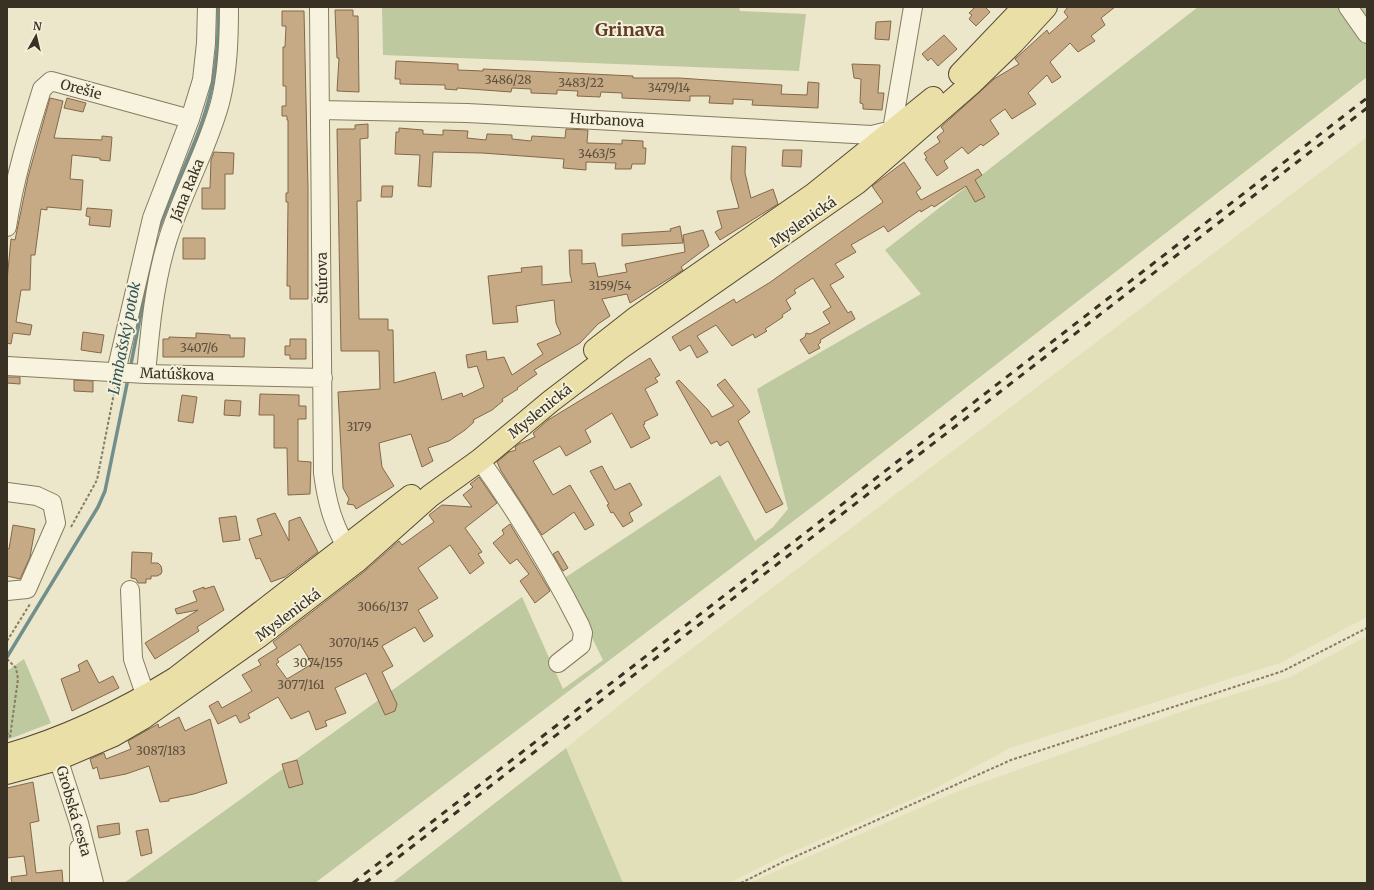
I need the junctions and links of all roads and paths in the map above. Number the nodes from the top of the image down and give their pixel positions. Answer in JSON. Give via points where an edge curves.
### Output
{"nodes":[{"id":1,"x":206,"y":7,"type":"edge"},
{"id":2,"x":229,"y":7,"type":"edge"},
{"id":3,"x":319,"y":7,"type":"edge"},
{"id":4,"x":913,"y":7,"type":"edge"},
{"id":5,"x":1024,"y":7,"type":"edge"},
{"id":6,"x":1046,"y":7,"type":"edge"},
{"id":7,"x":1348,"y":7,"type":"edge"},
{"id":8,"x":1367,"y":34,"type":"edge"},
{"id":9,"x":320,"y":110,"type":"junction"},
{"id":10,"x":190,"y":119,"type":"junction"},
{"id":11,"x":892,"y":130,"type":"junction"},
{"id":12,"x":7,"y":227,"type":"edge"},
{"id":13,"x":7,"y":366,"type":"edge"},
{"id":14,"x":118,"y":372,"type":"junction"},
{"id":15,"x":142,"y":374,"type":"junction"},
{"id":16,"x":322,"y":378,"type":"junction"},
{"id":17,"x":480,"y":460,"type":"junction"},
{"id":18,"x":7,"y":492,"type":"edge"},
{"id":19,"x":69,"y":534,"type":"dead end"},
{"id":20,"x":351,"y":553,"type":"junction"},
{"id":21,"x":130,"y":590,"type":"dead end"},
{"id":22,"x":7,"y":591,"type":"edge"},
{"id":23,"x":33,"y":598,"type":"dead end"},
{"id":24,"x":1367,"y":628,"type":"edge"},
{"id":25,"x":7,"y":641,"type":"edge"},
{"id":26,"x":7,"y":660,"type":"edge"},
{"id":27,"x":558,"y":663,"type":"dead end"},
{"id":28,"x":146,"y":697,"type":"junction"},
{"id":29,"x":8,"y":747,"type":"edge"},
{"id":30,"x":55,"y":749,"type":"junction"},
{"id":31,"x":7,"y":773,"type":"edge"},
{"id":32,"x":78,"y":823,"type":"junction"},
{"id":33,"x":79,"y":883,"type":"edge"},
{"id":34,"x":94,"y":883,"type":"edge"},
{"id":35,"x":741,"y":883,"type":"edge"}],
"edges":[{"from":1,"to":10,"type":"street","via":[[203,68]]},
{"from":2,"to":15,"type":"street","name":"Jána Raka","via":[[226,73],[220,103],[167,242]]},
{"from":3,"to":9,"type":"street","name":"Štúrova"},
{"from":4,"to":11,"type":"street"},
{"from":5,"to":11,"type":"main road","name":"Myslenická","via":[[956,78]]},
{"from":6,"to":17,"type":"main road","name":"Myslenická","via":[[1014,43],[977,78],[857,183],[619,349]]},
{"from":7,"to":8,"type":"street"},
{"from":9,"to":11,"type":"street","name":"Hurbanova","via":[[468,113],[872,135]]},
{"from":9,"to":16,"type":"street","name":"Štúrova"},
{"from":10,"to":12,"type":"street","name":"Orešie","via":[[51,81],[42,89],[26,141]]},
{"from":10,"to":14,"type":"street","via":[[152,218]]},
{"from":11,"to":20,"type":"main road","name":"Myslenická","via":[[814,194],[632,321],[471,451]]},
{"from":13,"to":14,"type":"street","name":"Matúškova"},
{"from":14,"to":15,"type":"street","name":"Matúškova"},
{"from":14,"to":19,"type":"path","via":[[97,480],[73,521]]},
{"from":15,"to":16,"type":"street","name":"Matúškova"},
{"from":16,"to":20,"type":"street","name":"Štúrova","via":[[322,454],[326,494],[332,517]]},
{"from":17,"to":20,"type":"main road","name":"Myslenická"},
{"from":17,"to":27,"type":"street","via":[[558,582],[583,632],[581,645]]},
{"from":18,"to":22,"type":"street","via":[[37,496],[52,504],[56,523],[27,589]]},
{"from":20,"to":28,"type":"main road","name":"Myslenická"},
{"from":20,"to":30,"type":"main road","name":"Myslenická","via":[[258,638],[143,718],[112,736]]},
{"from":21,"to":28,"type":"street","via":[[133,659]]},
{"from":23,"to":25,"type":"path"},
{"from":24,"to":35,"type":"path","via":[[1283,671],[1011,760]]},
{"from":26,"to":29,"type":"path","via":[[16,668],[18,679]]},
{"from":28,"to":30,"type":"main road","name":"Myslenická"},
{"from":29,"to":30,"type":"main road","name":"Myslenická"},
{"from":30,"to":31,"type":"main road","name":"Myslenická"},
{"from":30,"to":32,"type":"street","name":"Grobská cesta"},
{"from":32,"to":33,"type":"street"},
{"from":32,"to":34,"type":"street","name":"Grobská cesta"}]}
